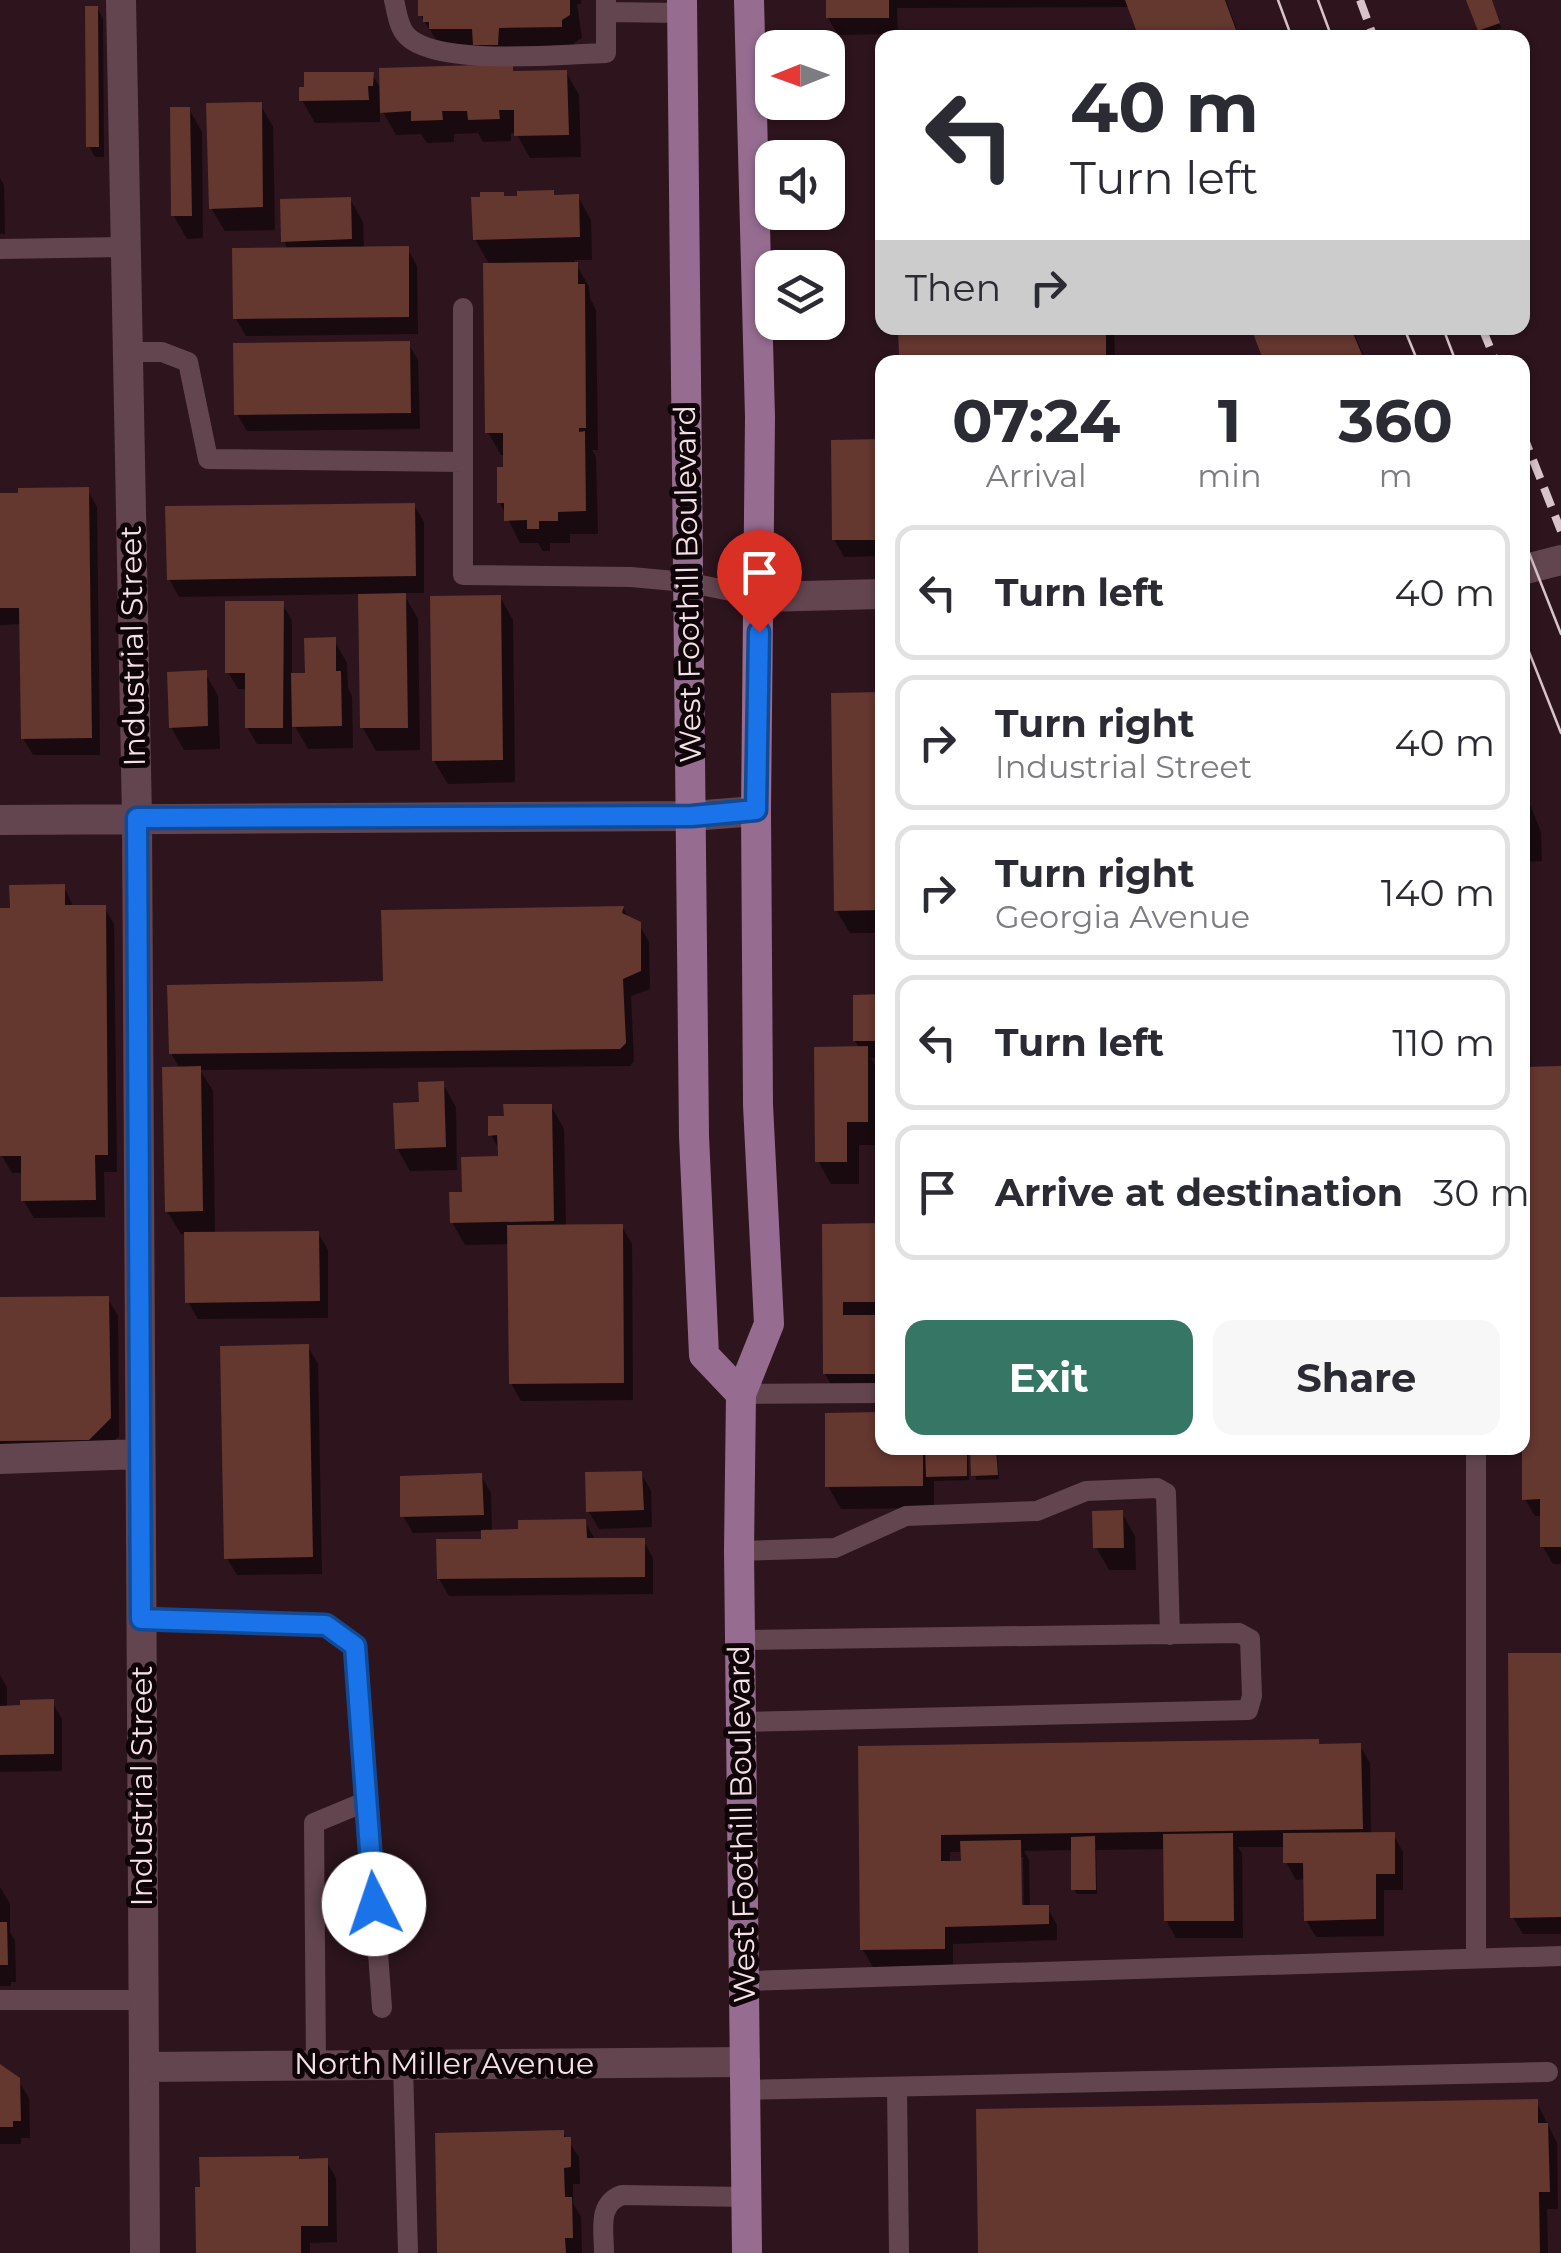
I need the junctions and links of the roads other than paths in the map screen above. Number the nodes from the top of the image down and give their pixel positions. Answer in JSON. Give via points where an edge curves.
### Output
{"nodes":[{"id":1,"x":121,"y":0,"type":"edge"},
{"id":2,"x":394,"y":0,"type":"edge"},
{"id":3,"x":749,"y":0,"type":"edge"},
{"id":4,"x":606,"y":6,"type":"edge"},
{"id":5,"x":682,"y":7,"type":"edge"},
{"id":6,"x":124,"y":246,"type":"junction"},
{"id":7,"x":0,"y":249,"type":"edge"},
{"id":8,"x":462,"y":308,"type":"dead end"},
{"id":9,"x":126,"y":352,"type":"junction"},
{"id":10,"x":463,"y":462,"type":"junction"},
{"id":11,"x":1561,"y":560,"type":"edge"},
{"id":12,"x":1530,"y":568,"type":"edge"},
{"id":13,"x":686,"y":582,"type":"junction"},
{"id":14,"x":875,"y":594,"type":"edge"},
{"id":15,"x":760,"y":597,"type":"junction"},
{"id":16,"x":756,"y":810,"type":"junction"},
{"id":17,"x":692,"y":816,"type":"junction"},
{"id":18,"x":137,"y":818,"type":"junction"},
{"id":19,"x":0,"y":820,"type":"edge"},
{"id":20,"x":875,"y":1392,"type":"edge"},
{"id":21,"x":741,"y":1394,"type":"junction"},
{"id":22,"x":140,"y":1454,"type":"junction"},
{"id":23,"x":1476,"y":1455,"type":"edge"},
{"id":24,"x":0,"y":1459,"type":"edge"},
{"id":25,"x":739,"y":1550,"type":"junction"},
{"id":26,"x":141,"y":1619,"type":"junction"},
{"id":27,"x":1170,"y":1635,"type":"junction"},
{"id":28,"x":740,"y":1640,"type":"junction"},
{"id":29,"x":741,"y":1722,"type":"junction"},
{"id":30,"x":367,"y":1801,"type":"junction"},
{"id":31,"x":1561,"y":1956,"type":"edge"},
{"id":32,"x":1476,"y":1958,"type":"junction"},
{"id":33,"x":744,"y":1981,"type":"junction"},
{"id":34,"x":0,"y":2000,"type":"edge"},
{"id":35,"x":144,"y":2000,"type":"junction"},
{"id":36,"x":382,"y":2008,"type":"dead end"},
{"id":37,"x":316,"y":2065,"type":"junction"},
{"id":38,"x":403,"y":2065,"type":"junction"},
{"id":39,"x":144,"y":2067,"type":"junction"},
{"id":40,"x":1548,"y":2072,"type":"dead end"},
{"id":41,"x":745,"y":2076,"type":"junction"},
{"id":42,"x":897,"y":2087,"type":"junction"},
{"id":43,"x":746,"y":2197,"type":"junction"},
{"id":44,"x":145,"y":2253,"type":"edge"},
{"id":45,"x":408,"y":2253,"type":"edge"},
{"id":46,"x":604,"y":2253,"type":"edge"},
{"id":47,"x":747,"y":2253,"type":"edge"},
{"id":48,"x":899,"y":2253,"type":"edge"}],
"edges":[{"from":1,"to":6,"type":"street","name":"Industrial Street"},
{"from":2,"to":4,"type":"lane","via":[[408,38],[447,55],[606,53]]},
{"from":3,"to":15,"type":"main road","name":"West Foothill Boulevard"},
{"from":4,"to":5,"type":"lane"},
{"from":5,"to":13,"type":"main road","name":"West Foothill Boulevard"},
{"from":6,"to":7,"type":"lane"},
{"from":6,"to":9,"type":"street","name":"Industrial Street"},
{"from":8,"to":10,"type":"lane"},
{"from":9,"to":10,"type":"lane","via":[[162,352],[188,362],[208,459]]},
{"from":9,"to":18,"type":"street","name":"Industrial Street"},
{"from":10,"to":13,"type":"lane","via":[[463,575]]},
{"from":11,"to":12,"type":"street"},
{"from":13,"to":15,"type":"lane"},
{"from":13,"to":17,"type":"main road","name":"West Foothill Boulevard"},
{"from":14,"to":15,"type":"street"},
{"from":15,"to":16,"type":"main road","name":"West Foothill Boulevard"},
{"from":16,"to":17,"type":"street"},
{"from":16,"to":21,"type":"main road","name":"West Foothill Boulevard","via":[[758,1105],[769,1324]]},
{"from":17,"to":18,"type":"street"},
{"from":17,"to":21,"type":"main road","name":"West Foothill Boulevard","via":[[694,1136],[704,1354]]},
{"from":18,"to":19,"type":"street"},
{"from":18,"to":22,"type":"street","name":"Industrial Street"},
{"from":20,"to":21,"type":"lane"},
{"from":21,"to":25,"type":"main road","name":"West Foothill Boulevard"},
{"from":22,"to":24,"type":"street"},
{"from":22,"to":26,"type":"street","name":"Industrial Street"},
{"from":23,"to":32,"type":"lane"},
{"from":25,"to":27,"type":"lane","via":[[835,1548],[906,1516],[1036,1511],[1086,1491],[1157,1488],[1166,1493]]},
{"from":25,"to":28,"type":"main road","name":"West Foothill Boulevard"},
{"from":26,"to":30,"type":"lane","via":[[326,1625],[355,1646]]},
{"from":26,"to":35,"type":"street","name":"Industrial Street"},
{"from":27,"to":28,"type":"lane"},
{"from":27,"to":29,"type":"lane","via":[[1246,1634],[1248,1710]]},
{"from":28,"to":29,"type":"main road","name":"West Foothill Boulevard"},
{"from":29,"to":33,"type":"main road","name":"West Foothill Boulevard"},
{"from":30,"to":36,"type":"lane"},
{"from":30,"to":37,"type":"lane","via":[[314,1823]]},
{"from":31,"to":32,"type":"lane"},
{"from":32,"to":33,"type":"lane"},
{"from":33,"to":41,"type":"main road","name":"West Foothill Boulevard"},
{"from":34,"to":35,"type":"lane"},
{"from":35,"to":39,"type":"street","name":"Industrial Street"},
{"from":37,"to":38,"type":"street","name":"North Miller Avenue"},
{"from":37,"to":39,"type":"street","name":"North Miller Avenue"},
{"from":38,"to":41,"type":"street","name":"North Miller Avenue"},
{"from":38,"to":45,"type":"lane"},
{"from":39,"to":44,"type":"street","name":"Industrial Street"},
{"from":40,"to":42,"type":"lane"},
{"from":41,"to":42,"type":"lane"},
{"from":41,"to":43,"type":"main road","name":"West Foothill Boulevard"},
{"from":42,"to":48,"type":"lane"},
{"from":43,"to":46,"type":"lane","via":[[610,2199]]},
{"from":43,"to":47,"type":"main road","name":"West Foothill Boulevard"}]}
